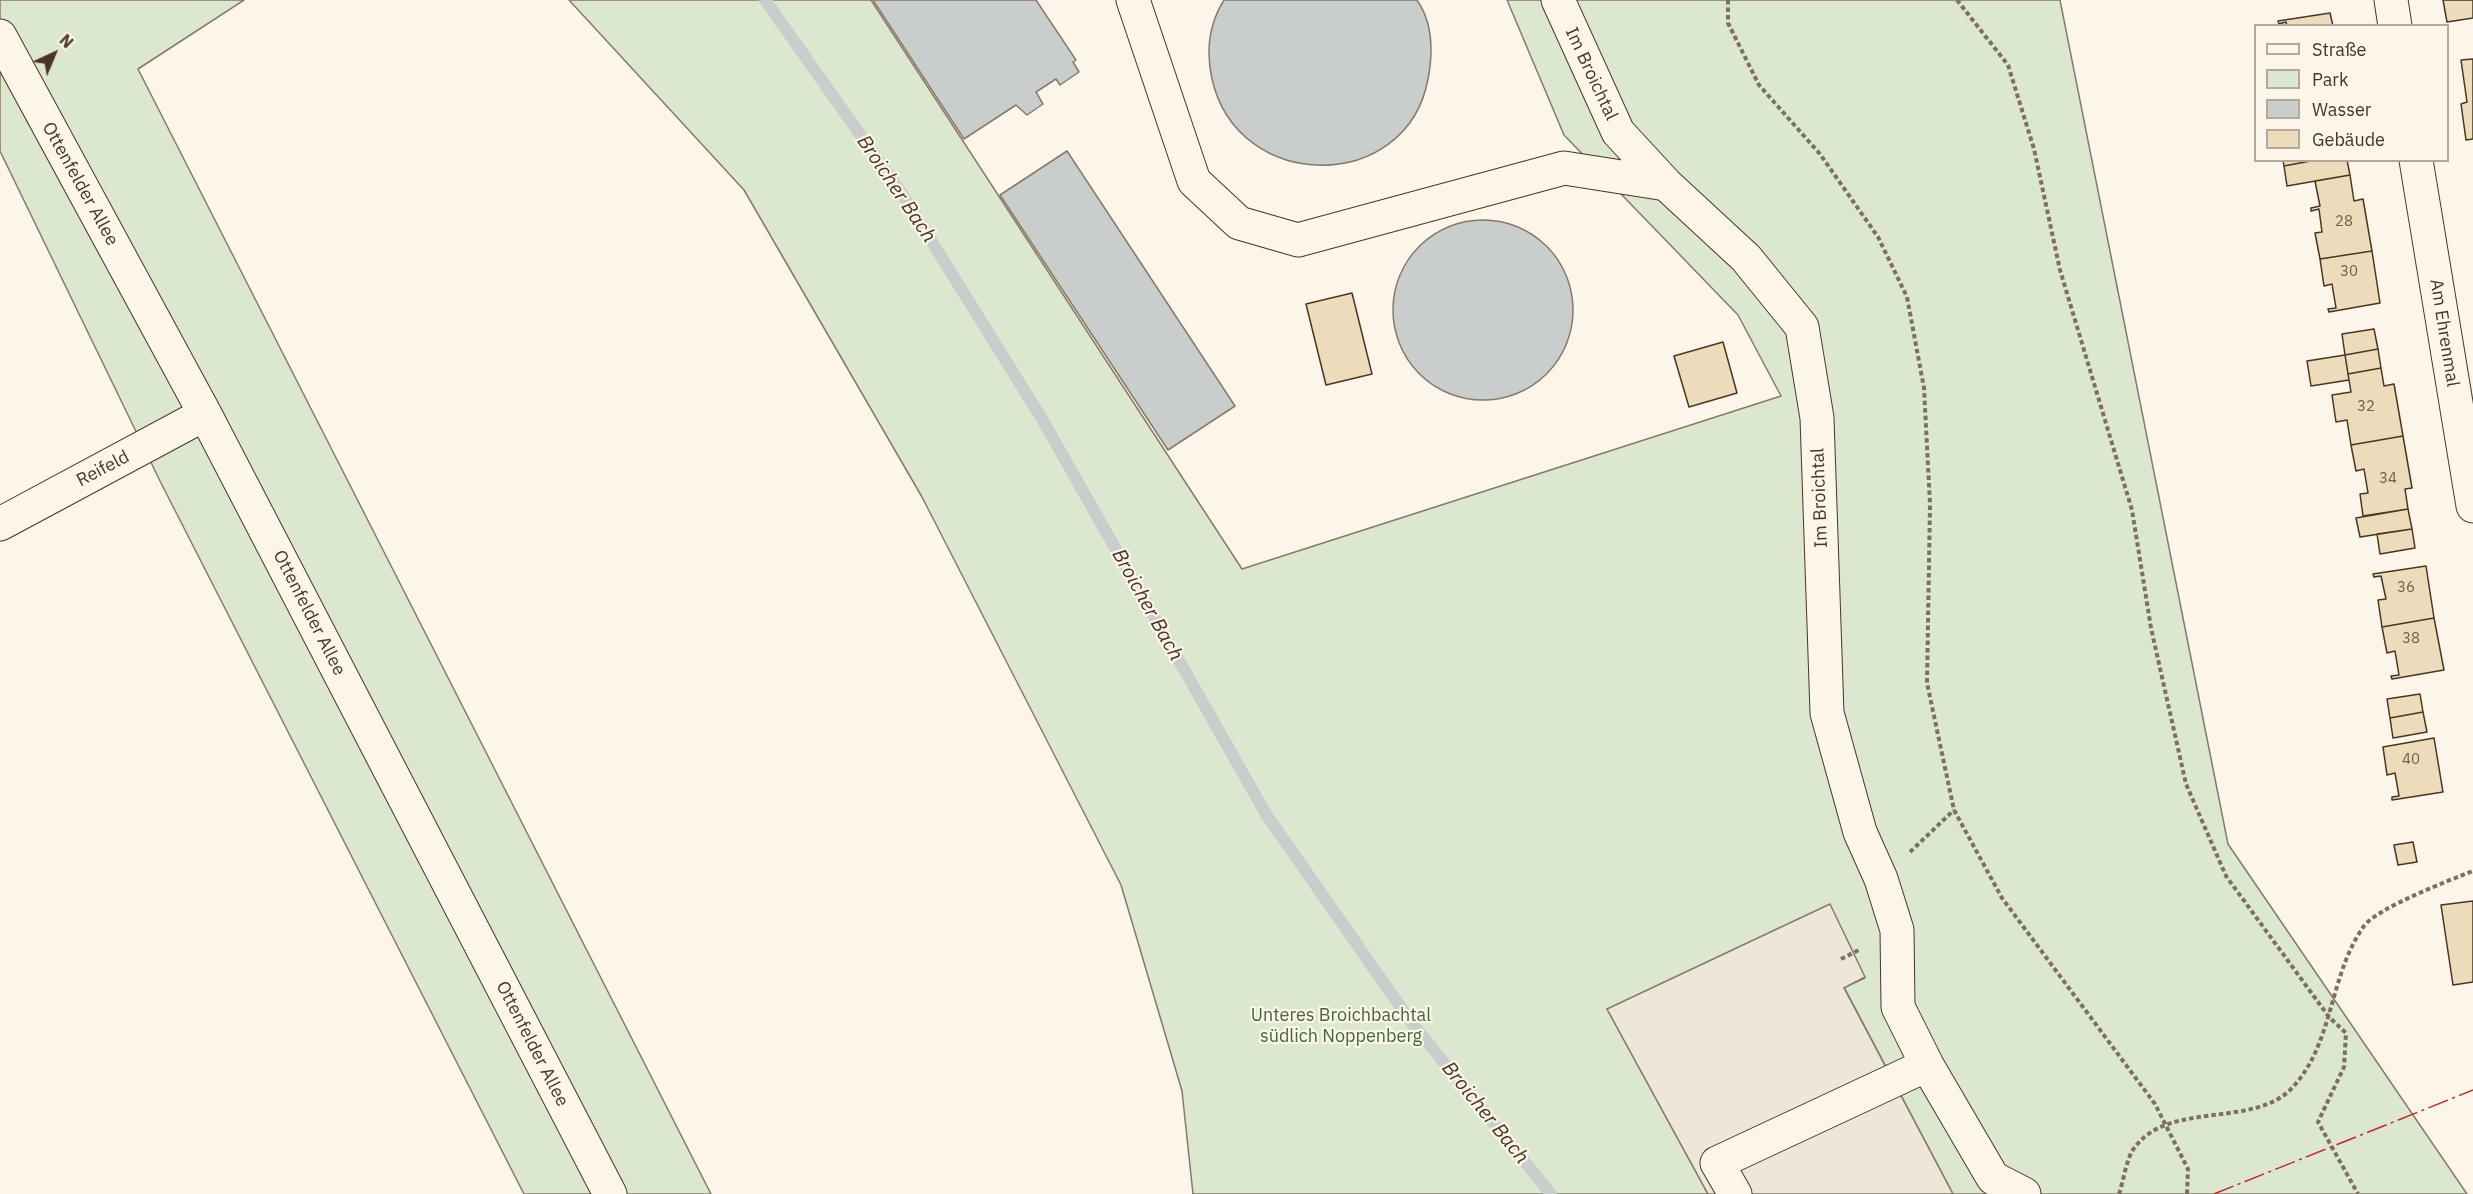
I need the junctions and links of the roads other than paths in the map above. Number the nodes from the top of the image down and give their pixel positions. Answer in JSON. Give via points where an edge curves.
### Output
{"nodes":[{"id":1,"x":1133,"y":0,"type":"edge"},
{"id":2,"x":1558,"y":0,"type":"edge"},
{"id":3,"x":2391,"y":0,"type":"edge"},
{"id":4,"x":2395,"y":24,"type":"edge"},
{"id":5,"x":0,"y":36,"type":"edge"},
{"id":6,"x":2416,"y":162,"type":"edge"},
{"id":7,"x":1666,"y":184,"type":"junction"},
{"id":8,"x":205,"y":414,"type":"junction"},
{"id":9,"x":2473,"y":506,"type":"edge"},
{"id":10,"x":0,"y":524,"type":"edge"},
{"id":11,"x":1927,"y":1065,"type":"junction"},
{"id":12,"x":2018,"y":1193,"type":"edge"},
{"id":13,"x":610,"y":1194,"type":"edge"},
{"id":14,"x":1735,"y":1194,"type":"edge"}],
"edges":[{"from":1,"to":7,"type":"street","via":[[1194,181],[1239,223],[1298,240],[1564,168]]},
{"from":2,"to":7,"type":"street","name":"Im Broichtal","via":[[1618,132]]},
{"from":3,"to":4,"type":"street"},
{"from":5,"to":8,"type":"street","name":"Ottenfelder Allee"},
{"from":6,"to":9,"type":"street","name":"Am Ehrenmal"},
{"from":7,"to":11,"type":"street","name":"Im Broichtal","via":[[1746,258],[1802,327],[1817,418],[1827,713],[1860,832],[1881,879],[1897,930],[1898,1007]]},
{"from":8,"to":10,"type":"street","name":"Reifeld"},
{"from":8,"to":13,"type":"street","name":"Ottenfelder Allee"},
{"from":11,"to":12,"type":"street","name":"Im Broichtal","via":[[1993,1178]]},
{"from":11,"to":14,"type":"street","via":[[1717,1163]]}]}
